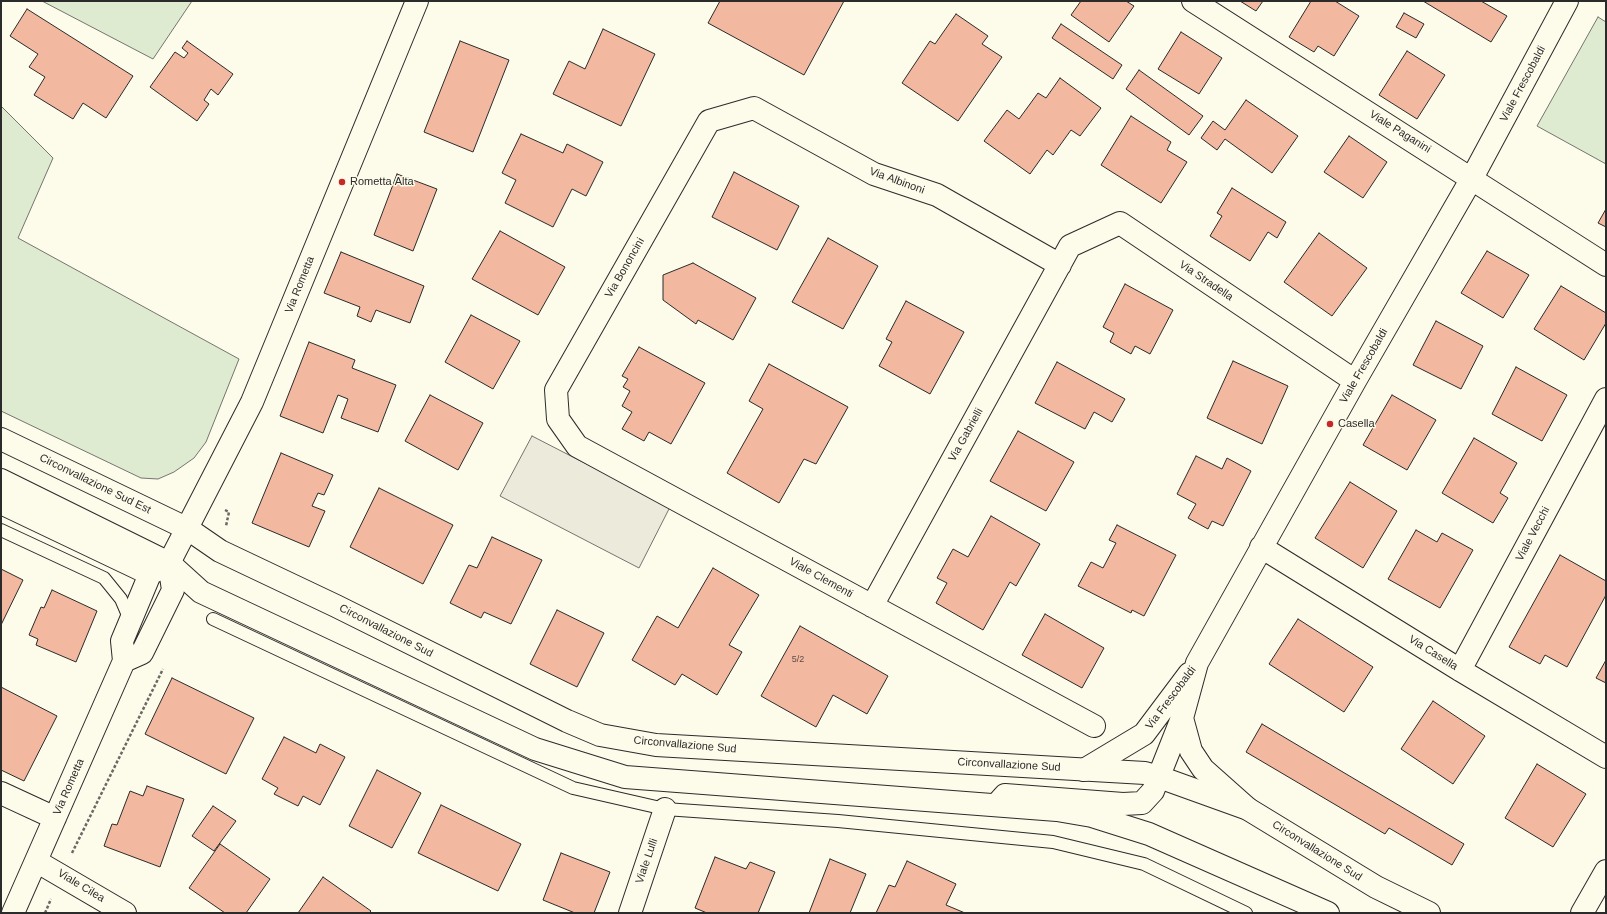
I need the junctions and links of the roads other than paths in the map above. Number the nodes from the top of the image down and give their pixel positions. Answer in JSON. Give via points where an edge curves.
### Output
{"nodes":[{"id":1,"x":417,"y":1,"type":"edge"},
{"id":2,"x":1193,"y":1,"type":"edge"},
{"id":3,"x":1567,"y":1,"type":"edge"},
{"id":4,"x":708,"y":121,"type":"joint"},
{"id":5,"x":1472,"y":178,"type":"junction"},
{"id":6,"x":1606,"y":264,"type":"edge"},
{"id":7,"x":1060,"y":265,"type":"junction"},
{"id":8,"x":1355,"y":381,"type":"junction"},
{"id":9,"x":1606,"y":399,"type":"edge"},
{"id":10,"x":558,"y":419,"type":"joint"},
{"id":11,"x":1,"y":439,"type":"edge"},
{"id":12,"x":1,"y":480,"type":"edge"},
{"id":13,"x":1,"y":503,"type":"edge"},
{"id":14,"x":188,"y":529,"type":"junction"},
{"id":15,"x":1,"y":530,"type":"edge"},
{"id":16,"x":1262,"y":547,"type":"junction"},
{"id":17,"x":169,"y":564,"type":"junction"},
{"id":18,"x":150,"y":574,"type":"junction"},
{"id":19,"x":872,"y":606,"type":"junction"},
{"id":20,"x":213,"y":619,"type":"dead end"},
{"id":21,"x":130,"y":620,"type":"junction"},
{"id":22,"x":124,"y":661,"type":"junction"},
{"id":23,"x":1198,"y":663,"type":"junction"},
{"id":24,"x":1460,"y":670,"type":"junction"},
{"id":25,"x":1182,"y":718,"type":"junction"},
{"id":26,"x":1094,"y":726,"type":"dead end"},
{"id":27,"x":1606,"y":757,"type":"edge"},
{"id":28,"x":1084,"y":770,"type":"junction"},
{"id":29,"x":1159,"y":777,"type":"junction"},
{"id":30,"x":1,"y":793,"type":"edge"},
{"id":31,"x":996,"y":805,"type":"junction"},
{"id":32,"x":664,"y":809,"type":"junction"},
{"id":33,"x":1248,"y":809,"type":"junction"},
{"id":34,"x":55,"y":818,"type":"junction"},
{"id":35,"x":36,"y":861,"type":"junction"},
{"id":36,"x":1606,"y":871,"type":"edge"},
{"id":37,"x":13,"y":913,"type":"edge"},
{"id":38,"x":125,"y":913,"type":"edge"},
{"id":39,"x":630,"y":913,"type":"edge"},
{"id":40,"x":1246,"y":913,"type":"edge"},
{"id":41,"x":1328,"y":913,"type":"edge"},
{"id":42,"x":1429,"y":913,"type":"edge"},
{"id":43,"x":1582,"y":913,"type":"edge"}],
"edges":[{"from":1,"to":14,"type":"street","name":"Via Rometta","via":[[252,402]]},
{"from":2,"to":5,"type":"street","name":"Viale Paganini"},
{"from":3,"to":5,"type":"street","name":"Viale Frescobaldi"},
{"from":4,"to":7,"type":"street","name":"Via Albinoni","via":[[754,108],[874,174],[937,195]]},
{"from":4,"to":10,"type":"street","name":"Via Bononcini","via":[[556,390]]},
{"from":5,"to":6,"type":"street","name":"Viale Paganini"},
{"from":5,"to":8,"type":"street","name":"Viale Frescobaldi"},
{"from":7,"to":8,"type":"street","name":"Via Stradella","via":[[1070,246],[1120,223]]},
{"from":7,"to":19,"type":"street","name":"Via Gabrielli"},
{"from":8,"to":16,"type":"street","name":"Viale Frescobaldi"},
{"from":9,"to":24,"type":"street","name":"Viale Vecchi"},
{"from":10,"to":19,"type":"street","name":"Viale Clementi","via":[[577,446]]},
{"from":11,"to":14,"type":"street","name":"Circonvallazione Sud Est"},
{"from":12,"to":17,"type":"street"},
{"from":13,"to":18,"type":"street"},
{"from":14,"to":17,"type":"street","name":"Via Rometta"},
{"from":14,"to":28,"type":"street","name":"Circonvallazione Sud","via":[[220,552],[600,735],[656,745]]},
{"from":15,"to":21,"type":"lane","via":[[104,578],[121,599]]},
{"from":16,"to":23,"type":"street","name":"Viale Frescobaldi"},
{"from":16,"to":24,"type":"street","name":"Via Casella"},
{"from":17,"to":18,"type":"street"},
{"from":17,"to":22,"type":"street","via":[[173,590],[142,653]]},
{"from":17,"to":31,"type":"street","via":[[201,592],[535,749],[625,777]]},
{"from":18,"to":21,"type":"street","name":"Via Rometta"},
{"from":19,"to":26,"type":"street","name":"Viale Clementi"},
{"from":20,"to":32,"type":"lane","via":[[573,788]]},
{"from":21,"to":22,"type":"street","name":"Via Rometta","via":[[122,641]]},
{"from":22,"to":34,"type":"street","name":"Via Rometta"},
{"from":23,"to":25,"type":"street","name":"Viale Frescobaldi"},
{"from":23,"to":28,"type":"street","name":"Via Frescobaldi","via":[[1144,734]]},
{"from":24,"to":27,"type":"street","name":"Via Casella"},
{"from":25,"to":29,"type":"street"},
{"from":25,"to":33,"type":"street","via":[[1191,751],[1203,769]]},
{"from":28,"to":29,"type":"street","name":"Circonvallazione Sud","via":[[1145,773]]},
{"from":29,"to":31,"type":"street","via":[[1153,791],[1142,803],[1123,804],[1005,795]]},
{"from":29,"to":33,"type":"street","name":"Circonvallazione Sud"},
{"from":30,"to":34,"type":"street"},
{"from":31,"to":41,"type":"street","via":[[1092,816],[1149,834]]},
{"from":32,"to":39,"type":"street","name":"Viale Lulli"},
{"from":32,"to":40,"type":"lane","via":[[838,821],[1053,842],[1144,864]]},
{"from":33,"to":42,"type":"street","name":"Circonvallazione Sud","via":[[1376,888]]},
{"from":34,"to":35,"type":"street","name":"Via Rometta"},
{"from":35,"to":37,"type":"street","name":"Via Rometta"},
{"from":35,"to":38,"type":"street","name":"Viale Cilea"},
{"from":36,"to":43,"type":"street"}]}
